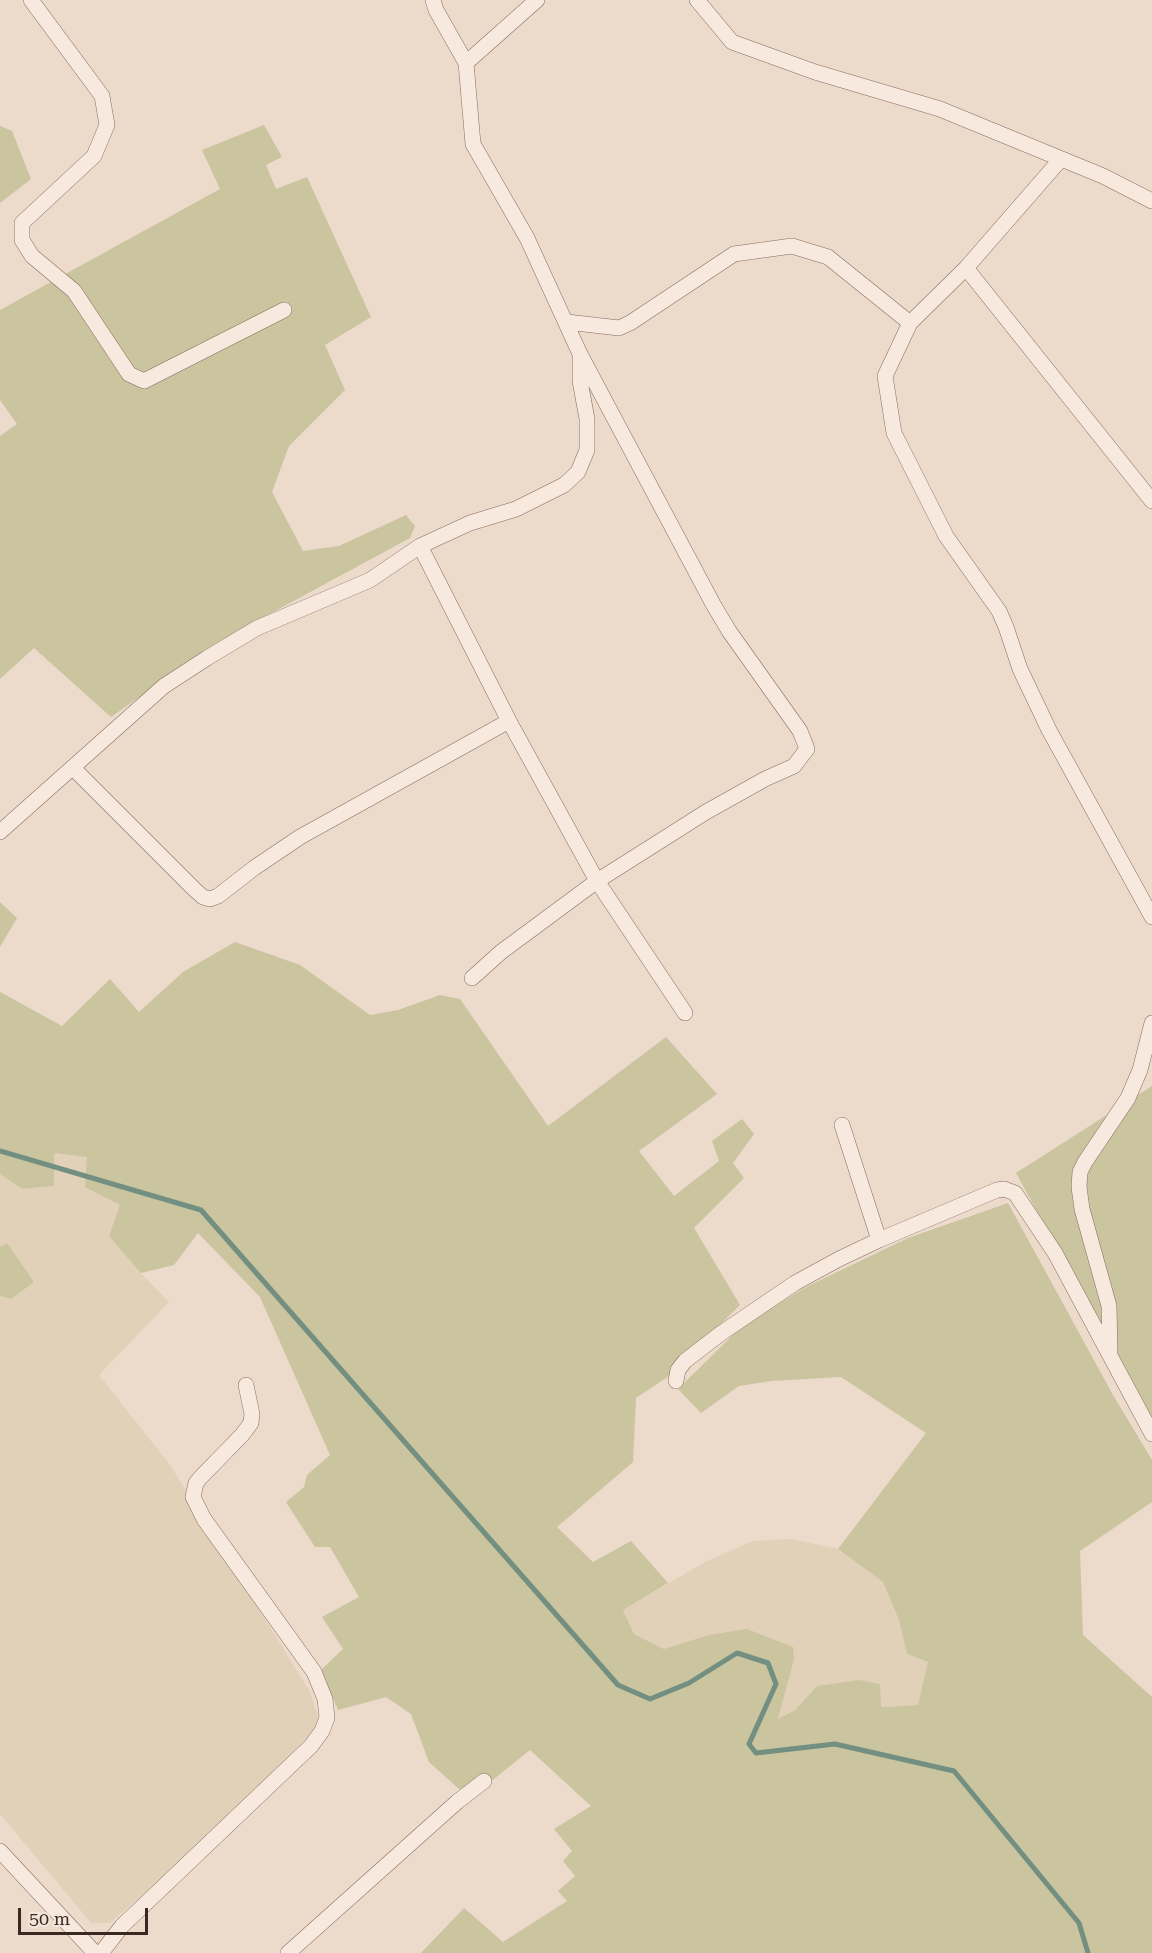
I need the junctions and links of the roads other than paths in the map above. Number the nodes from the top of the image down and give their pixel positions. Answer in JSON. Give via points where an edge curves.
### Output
{"nodes":[{"id":1,"x":31,"y":0,"type":"edge"},
{"id":2,"x":433,"y":0,"type":"edge"},
{"id":3,"x":537,"y":0,"type":"edge"},
{"id":4,"x":698,"y":0,"type":"edge"},
{"id":5,"x":466,"y":63,"type":"junction"},
{"id":6,"x":1061,"y":159,"type":"junction"},
{"id":7,"x":1152,"y":201,"type":"edge"},
{"id":8,"x":966,"y":268,"type":"junction"},
{"id":9,"x":284,"y":310,"type":"dead end"},
{"id":10,"x":567,"y":322,"type":"junction"},
{"id":11,"x":910,"y":323,"type":"junction"},
{"id":12,"x":580,"y":354,"type":"junction"},
{"id":13,"x":1152,"y":501,"type":"edge"},
{"id":14,"x":420,"y":546,"type":"junction"},
{"id":15,"x":509,"y":721,"type":"junction"},
{"id":16,"x":73,"y":768,"type":"junction"},
{"id":17,"x":0,"y":832,"type":"edge"},
{"id":18,"x":597,"y":881,"type":"junction"},
{"id":19,"x":1152,"y":917,"type":"edge"},
{"id":20,"x":472,"y":978,"type":"dead end"},
{"id":21,"x":685,"y":1013,"type":"dead end"},
{"id":22,"x":1152,"y":1023,"type":"edge"},
{"id":23,"x":842,"y":1125,"type":"dead end"},
{"id":24,"x":879,"y":1240,"type":"junction"},
{"id":25,"x":1110,"y":1355,"type":"junction"},
{"id":26,"x":676,"y":1380,"type":"dead end"},
{"id":27,"x":246,"y":1385,"type":"dead end"},
{"id":28,"x":1152,"y":1434,"type":"edge"},
{"id":29,"x":484,"y":1781,"type":"dead end"},
{"id":30,"x":0,"y":1851,"type":"edge"},
{"id":31,"x":95,"y":1953,"type":"edge"},
{"id":32,"x":101,"y":1953,"type":"edge"},
{"id":33,"x":288,"y":1953,"type":"edge"}],
"edges":[{"from":1,"to":9,"type":"street","via":[[102,96],[107,125],[94,156],[22,223],[22,240],[32,256],[74,291],[129,374],[144,381]]},
{"from":2,"to":5,"type":"street"},
{"from":3,"to":5,"type":"street"},
{"from":4,"to":6,"type":"street","via":[[732,42],[815,72],[940,109]]},
{"from":5,"to":10,"type":"street","via":[[472,144],[527,238]]},
{"from":6,"to":7,"type":"street"},
{"from":6,"to":8,"type":"street"},
{"from":8,"to":11,"type":"street"},
{"from":8,"to":13,"type":"street"},
{"from":10,"to":11,"type":"street","via":[[620,328],[734,254],[792,246],[828,257]]},
{"from":10,"to":12,"type":"street"},
{"from":11,"to":19,"type":"street","via":[[885,376],[894,433],[946,536],[999,610],[1020,669],[1049,730]]},
{"from":12,"to":14,"type":"street","via":[[587,450],[578,472],[564,484],[516,509],[470,523]]},
{"from":12,"to":18,"type":"street","via":[[712,604],[800,731],[807,749],[794,766],[706,812]]},
{"from":14,"to":15,"type":"street"},
{"from":14,"to":16,"type":"street","via":[[370,580],[257,627],[207,658],[164,686]]},
{"from":15,"to":16,"type":"street","via":[[300,837],[210,898],[194,889]]},
{"from":15,"to":18,"type":"street"},
{"from":16,"to":17,"type":"street"},
{"from":18,"to":20,"type":"street"},
{"from":18,"to":21,"type":"street"},
{"from":22,"to":25,"type":"street","via":[[1128,1098],[1080,1172],[1082,1209],[1109,1306]]},
{"from":23,"to":24,"type":"street"},
{"from":24,"to":25,"type":"street","via":[[997,1190],[1010,1191],[1055,1253]]},
{"from":24,"to":26,"type":"street","via":[[795,1283],[720,1334],[685,1361]]},
{"from":25,"to":28,"type":"street"},
{"from":27,"to":32,"type":"street","via":[[250,1423],[201,1477],[193,1497],[204,1519],[314,1672],[325,1699],[327,1718],[311,1746],[122,1926]]},
{"from":29,"to":33,"type":"street"},
{"from":30,"to":31,"type":"street"}]}
